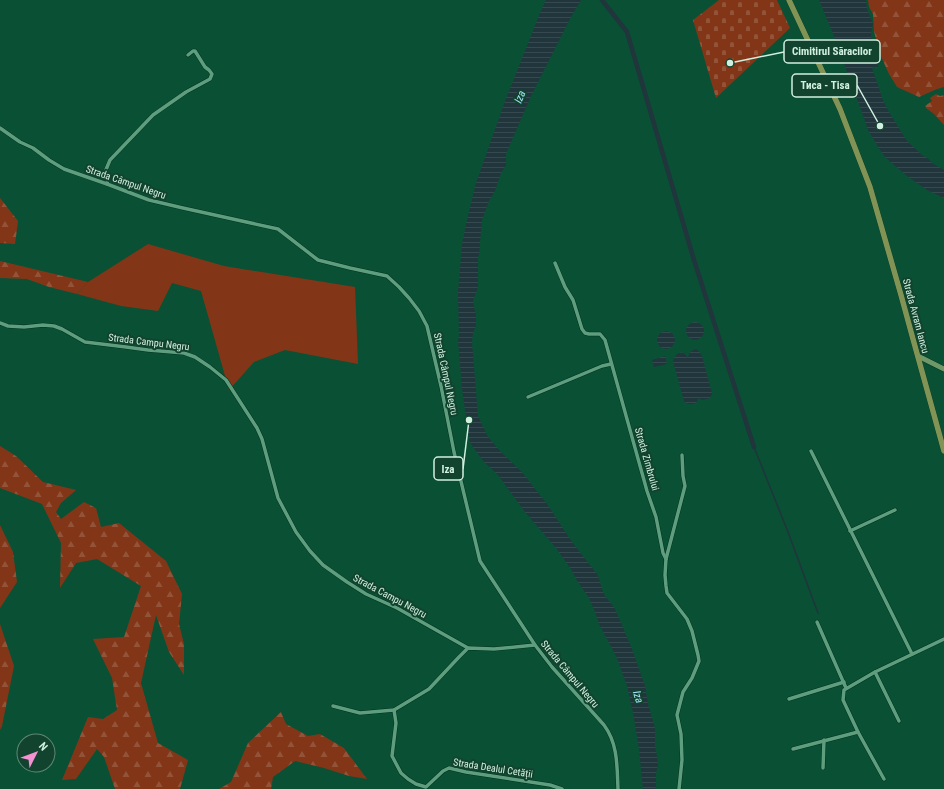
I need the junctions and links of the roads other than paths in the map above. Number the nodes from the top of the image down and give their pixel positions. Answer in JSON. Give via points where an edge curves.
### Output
{"nodes":[{"id":1,"x":789,"y":0,"type":"edge"},
{"id":2,"x":188,"y":55,"type":"dead end"},
{"id":3,"x":0,"y":128,"type":"edge"},
{"id":4,"x":107,"y":184,"type":"junction"},
{"id":5,"x":555,"y":263,"type":"dead end"},
{"id":6,"x":0,"y":323,"type":"edge"},
{"id":7,"x":918,"y":356,"type":"junction"},
{"id":8,"x":611,"y":364,"type":"junction"},
{"id":9,"x":944,"y":369,"type":"edge"},
{"id":10,"x":528,"y":396,"type":"dead end"},
{"id":11,"x":811,"y":451,"type":"dead end"},
{"id":12,"x":944,"y":451,"type":"edge"},
{"id":13,"x":682,"y":455,"type":"dead end"},
{"id":14,"x":895,"y":510,"type":"dead end"},
{"id":15,"x":850,"y":531,"type":"junction"},
{"id":16,"x":666,"y":559,"type":"junction"},
{"id":17,"x":818,"y":622,"type":"dead end"},
{"id":18,"x":944,"y":639,"type":"edge"},
{"id":19,"x":535,"y":645,"type":"junction"},
{"id":20,"x":468,"y":648,"type":"junction"},
{"id":21,"x":912,"y":654,"type":"junction"},
{"id":22,"x":875,"y":672,"type":"junction"},
{"id":23,"x":844,"y":682,"type":"junction"},
{"id":24,"x":846,"y":688,"type":"junction"},
{"id":25,"x":789,"y":700,"type":"dead end"},
{"id":26,"x":333,"y":706,"type":"dead end"},
{"id":27,"x":394,"y":710,"type":"junction"},
{"id":28,"x":899,"y":721,"type":"dead end"},
{"id":29,"x":858,"y":732,"type":"junction"},
{"id":30,"x":824,"y":740,"type":"junction"},
{"id":31,"x":793,"y":749,"type":"dead end"},
{"id":32,"x":823,"y":768,"type":"dead end"},
{"id":33,"x":884,"y":779,"type":"dead end"},
{"id":34,"x":427,"y":788,"type":"edge"},
{"id":35,"x":562,"y":789,"type":"edge"},
{"id":36,"x":618,"y":789,"type":"edge"},
{"id":37,"x":679,"y":789,"type":"edge"}],
"edges":[{"from":1,"to":7,"type":"main road","name":"Strada Avram Iancu","via":[[840,109],[870,187]]},
{"from":2,"to":4,"type":"street","via":[[195,51],[212,76],[161,109],[142,126],[110,160],[105,172]]},
{"from":3,"to":4,"type":"street","name":"Strada Câmpul Negru","via":[[64,169]]},
{"from":4,"to":19,"type":"street","name":"Strada Câmpul Negru","via":[[148,200],[278,229],[318,260],[387,276],[404,293],[419,311],[427,326],[480,561]]},
{"from":5,"to":8,"type":"street","name":"Strada Zimbrului","via":[[582,329],[585,333],[600,334],[603,337]]},
{"from":6,"to":20,"type":"street","name":"Strada Campu Negru","via":[[24,327],[43,324],[62,329],[85,342],[184,353],[210,367],[226,380],[257,428],[278,498],[296,532],[310,551],[323,565],[366,594],[397,608]]},
{"from":7,"to":9,"type":"main road"},
{"from":7,"to":12,"type":"main road","name":"Strada Avram Iancu"},
{"from":8,"to":10,"type":"street"},
{"from":8,"to":16,"type":"street","name":"Strada Zimbrului"},
{"from":11,"to":15,"type":"street"},
{"from":13,"to":16,"type":"street","name":"Strada Zimbrului","via":[[684,486]]},
{"from":14,"to":15,"type":"street"},
{"from":15,"to":21,"type":"street"},
{"from":16,"to":37,"type":"street","name":"Strada Zimbrului","via":[[667,593],[687,619],[699,661],[683,692],[677,715],[682,760]]},
{"from":17,"to":23,"type":"street"},
{"from":18,"to":21,"type":"street"},
{"from":19,"to":20,"type":"street","name":"Strada Campu Negru","via":[[494,649]]},
{"from":19,"to":36,"type":"street","name":"Strada Câmpul Negru","via":[[609,733],[617,756]]},
{"from":20,"to":27,"type":"street","via":[[429,689]]},
{"from":21,"to":22,"type":"street"},
{"from":22,"to":24,"type":"street"},
{"from":22,"to":28,"type":"street"},
{"from":23,"to":24,"type":"street"},
{"from":23,"to":25,"type":"street"},
{"from":24,"to":29,"type":"street","via":[[843,700]]},
{"from":26,"to":27,"type":"street","via":[[360,713]]},
{"from":27,"to":34,"type":"street","name":"Strada Dealul Cetății","via":[[396,723],[392,756],[401,773],[416,784]]},
{"from":29,"to":30,"type":"street"},
{"from":29,"to":33,"type":"street"},
{"from":30,"to":31,"type":"street"},
{"from":30,"to":32,"type":"street"},
{"from":34,"to":35,"type":"street","name":"Strada Dealul Cetății","via":[[449,768]]}]}
